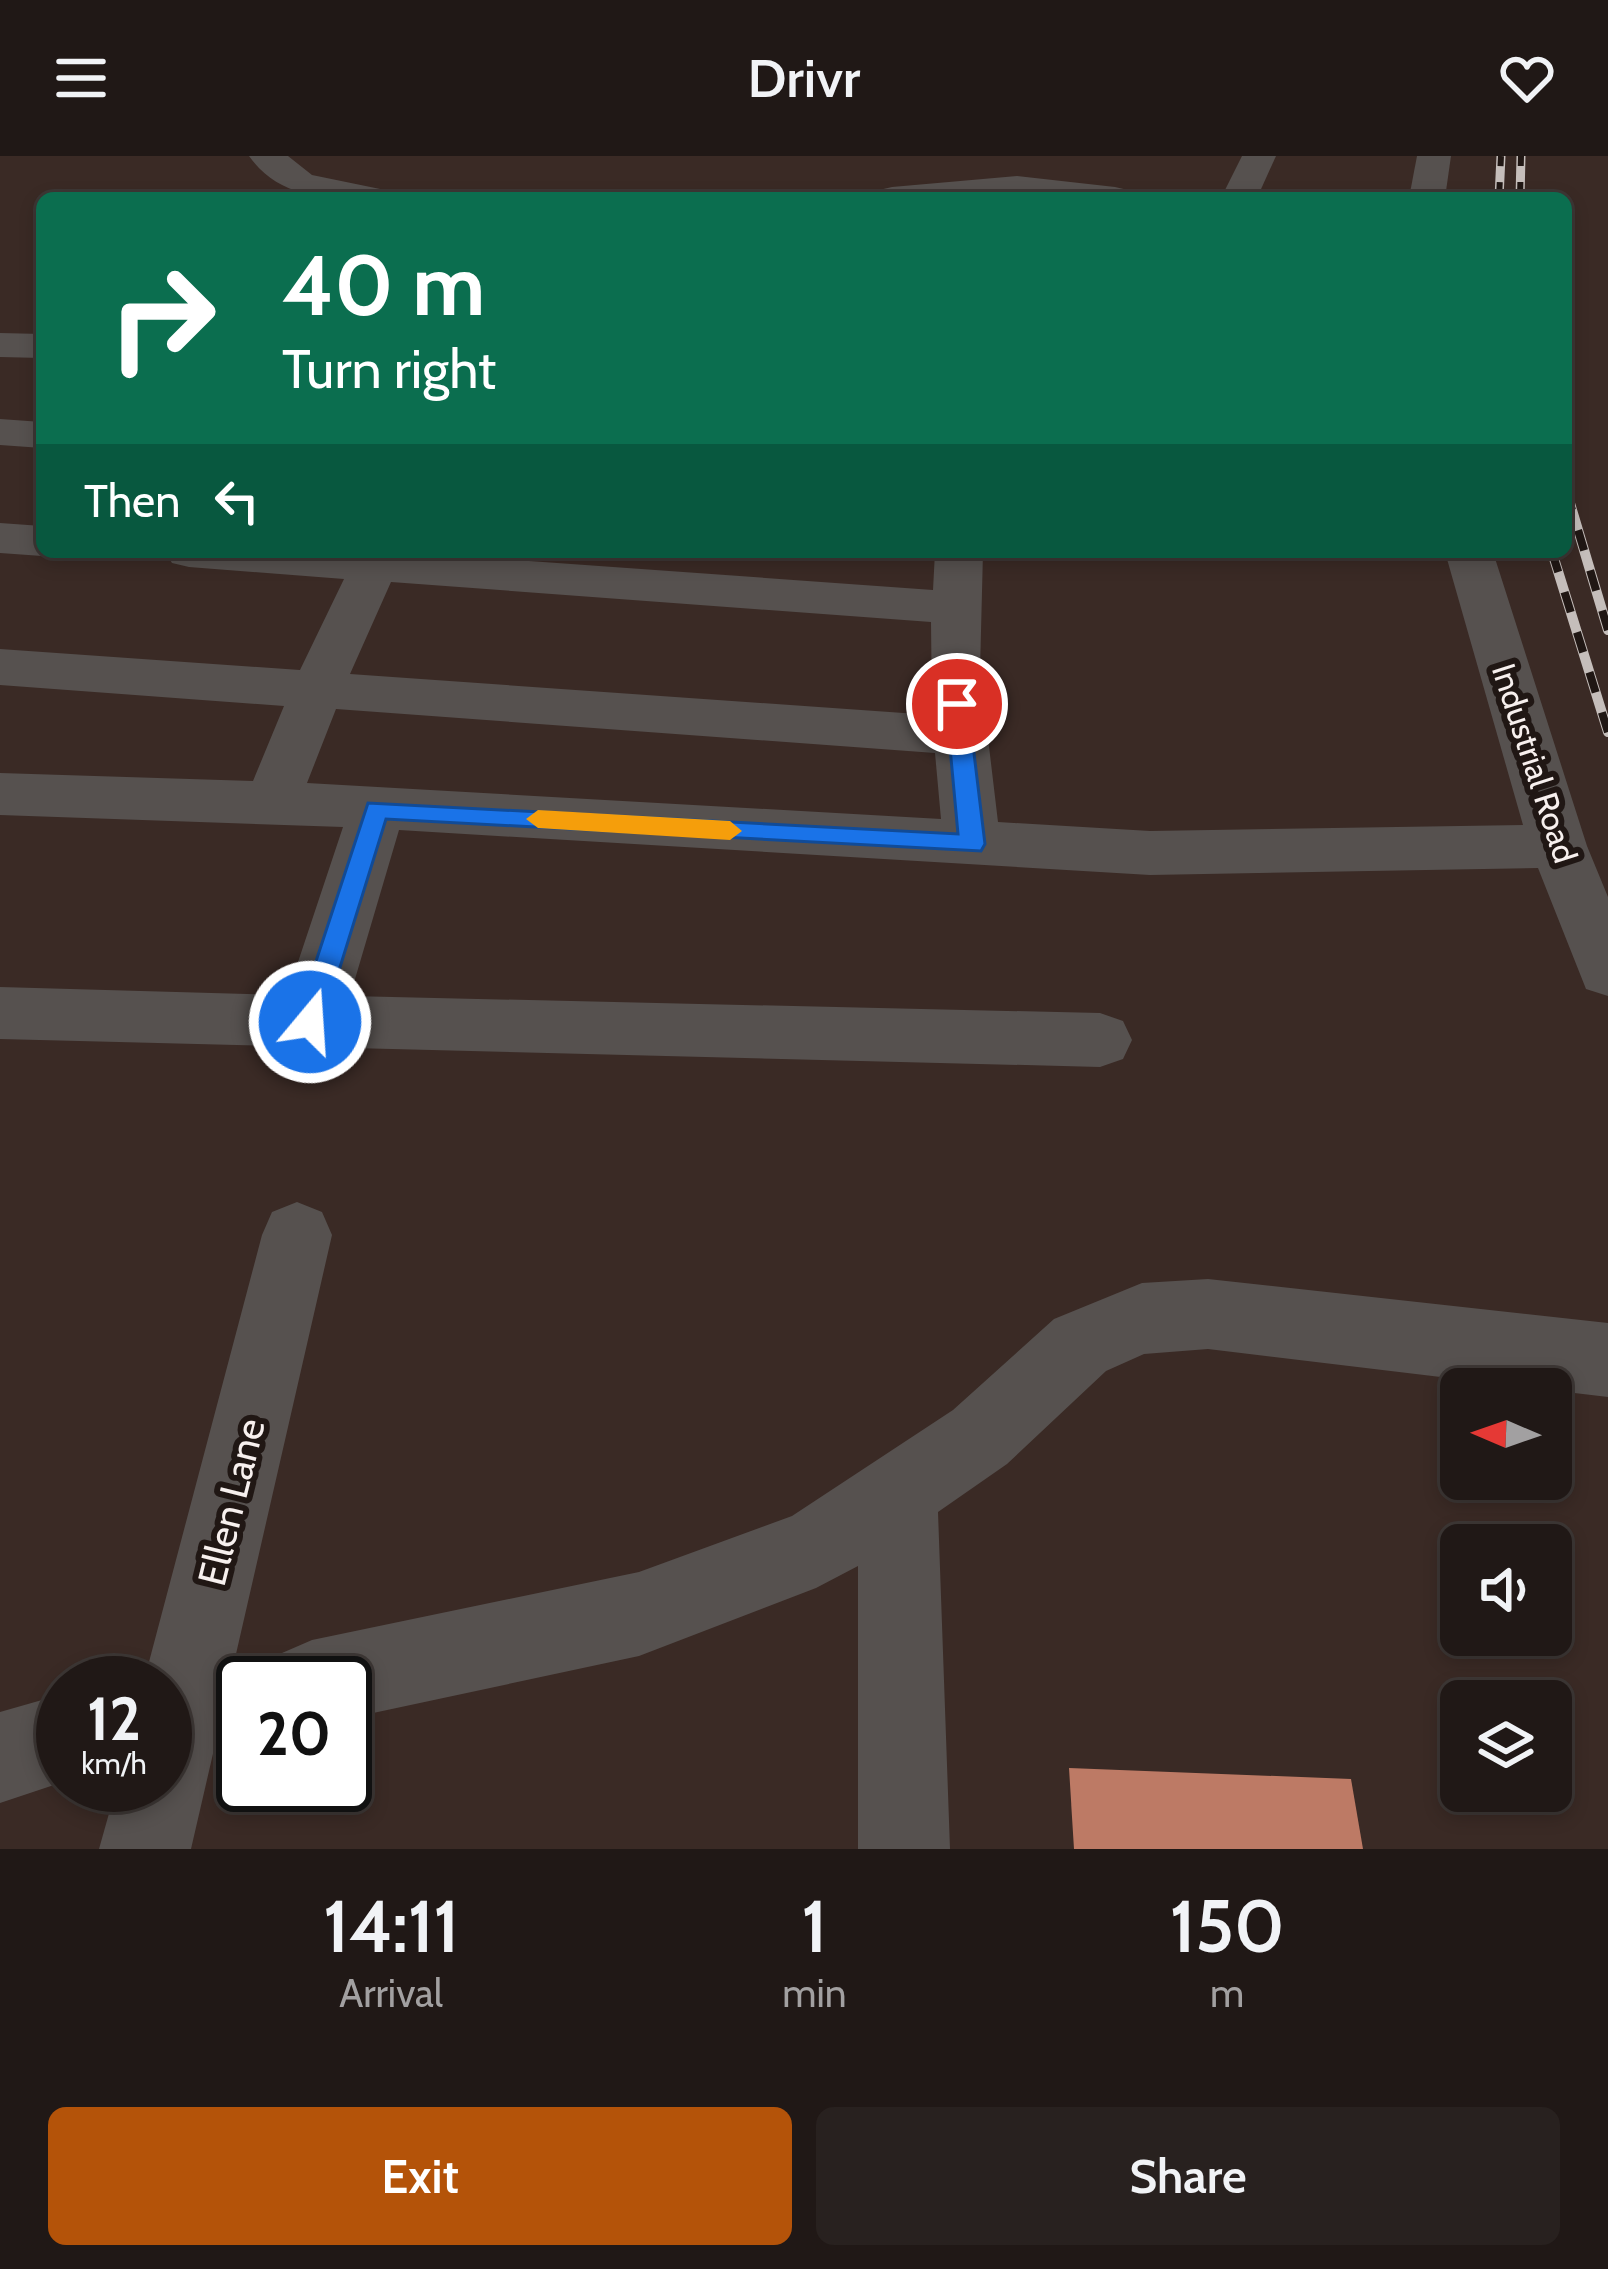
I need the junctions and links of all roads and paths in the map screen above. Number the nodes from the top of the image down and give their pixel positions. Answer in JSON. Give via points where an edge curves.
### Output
{"nodes":[{"id":1,"x":266,"y":156,"type":"edge"},
{"id":2,"x":1259,"y":156,"type":"edge"},
{"id":3,"x":1434,"y":156,"type":"edge"},
{"id":4,"x":343,"y":192,"type":"edge"},
{"id":5,"x":962,"y":192,"type":"edge"},
{"id":6,"x":1062,"y":192,"type":"edge"},
{"id":7,"x":1242,"y":192,"type":"edge"},
{"id":8,"x":1428,"y":192,"type":"edge"},
{"id":9,"x":0,"y":345,"type":"edge"},
{"id":10,"x":36,"y":346,"type":"edge"},
{"id":11,"x":0,"y":432,"type":"edge"},
{"id":12,"x":36,"y":435,"type":"edge"},
{"id":13,"x":0,"y":538,"type":"edge"},
{"id":14,"x":36,"y":541,"type":"edge"},
{"id":15,"x":959,"y":558,"type":"edge"},
{"id":16,"x":1471,"y":558,"type":"edge"},
{"id":17,"x":377,"y":559,"type":"edge"},
{"id":18,"x":956,"y":608,"type":"junction"},
{"id":19,"x":0,"y":667,"type":"edge"},
{"id":20,"x":317,"y":689,"type":"junction"},
{"id":21,"x":960,"y":736,"type":"junction"},
{"id":22,"x":0,"y":794,"type":"edge"},
{"id":23,"x":272,"y":802,"type":"junction"},
{"id":24,"x":377,"y":810,"type":"junction"},
{"id":25,"x":972,"y":844,"type":"junction"},
{"id":26,"x":1558,"y":845,"type":"junction"},
{"id":27,"x":1608,"y":971,"type":"edge"},
{"id":28,"x":0,"y":1013,"type":"edge"},
{"id":29,"x":310,"y":1022,"type":"junction"},
{"id":30,"x":1100,"y":1040,"type":"dead end"},
{"id":31,"x":298,"y":1234,"type":"dead end"},
{"id":32,"x":1608,"y":1360,"type":"edge"},
{"id":33,"x":898,"y":1492,"type":"junction"},
{"id":34,"x":372,"y":1671,"type":"edge"},
{"id":35,"x":192,"y":1695,"type":"edge"},
{"id":36,"x":36,"y":1744,"type":"edge"},
{"id":37,"x":0,"y":1759,"type":"edge"},
{"id":38,"x":158,"y":1812,"type":"edge"},
{"id":39,"x":146,"y":1849,"type":"edge"},
{"id":40,"x":904,"y":1849,"type":"edge"}],
"edges":[{"from":1,"to":4,"type":"street","via":[[300,183]]},
{"from":2,"to":7,"type":"street"},
{"from":3,"to":8,"type":"street"},
{"from":5,"to":6,"type":"street"},
{"from":9,"to":10,"type":"street"},
{"from":11,"to":12,"type":"street"},
{"from":13,"to":14,"type":"street"},
{"from":15,"to":18,"type":"street"},
{"from":16,"to":26,"type":"street","name":"Industrial Road"},
{"from":17,"to":18,"type":"street"},
{"from":17,"to":20,"type":"street"},
{"from":18,"to":21,"type":"street"},
{"from":19,"to":20,"type":"street"},
{"from":20,"to":21,"type":"street"},
{"from":20,"to":23,"type":"street"},
{"from":21,"to":25,"type":"street"},
{"from":22,"to":23,"type":"street"},
{"from":23,"to":24,"type":"street"},
{"from":24,"to":25,"type":"street"},
{"from":24,"to":29,"type":"street"},
{"from":25,"to":26,"type":"street","via":[[1150,853]]},
{"from":26,"to":27,"type":"street","name":"Industrial Road"},
{"from":28,"to":29,"type":"street"},
{"from":29,"to":30,"type":"street"},
{"from":31,"to":35,"type":"street","name":"Ellen Lane"},
{"from":32,"to":33,"type":"street","via":[[1229,1316],[1142,1319],[1080,1345],[980,1437]]},
{"from":33,"to":34,"type":"street","via":[[816,1546],[640,1614]]},
{"from":33,"to":40,"type":"street"},
{"from":36,"to":37,"type":"street"},
{"from":38,"to":39,"type":"street","name":"Ellen Lane"}]}
